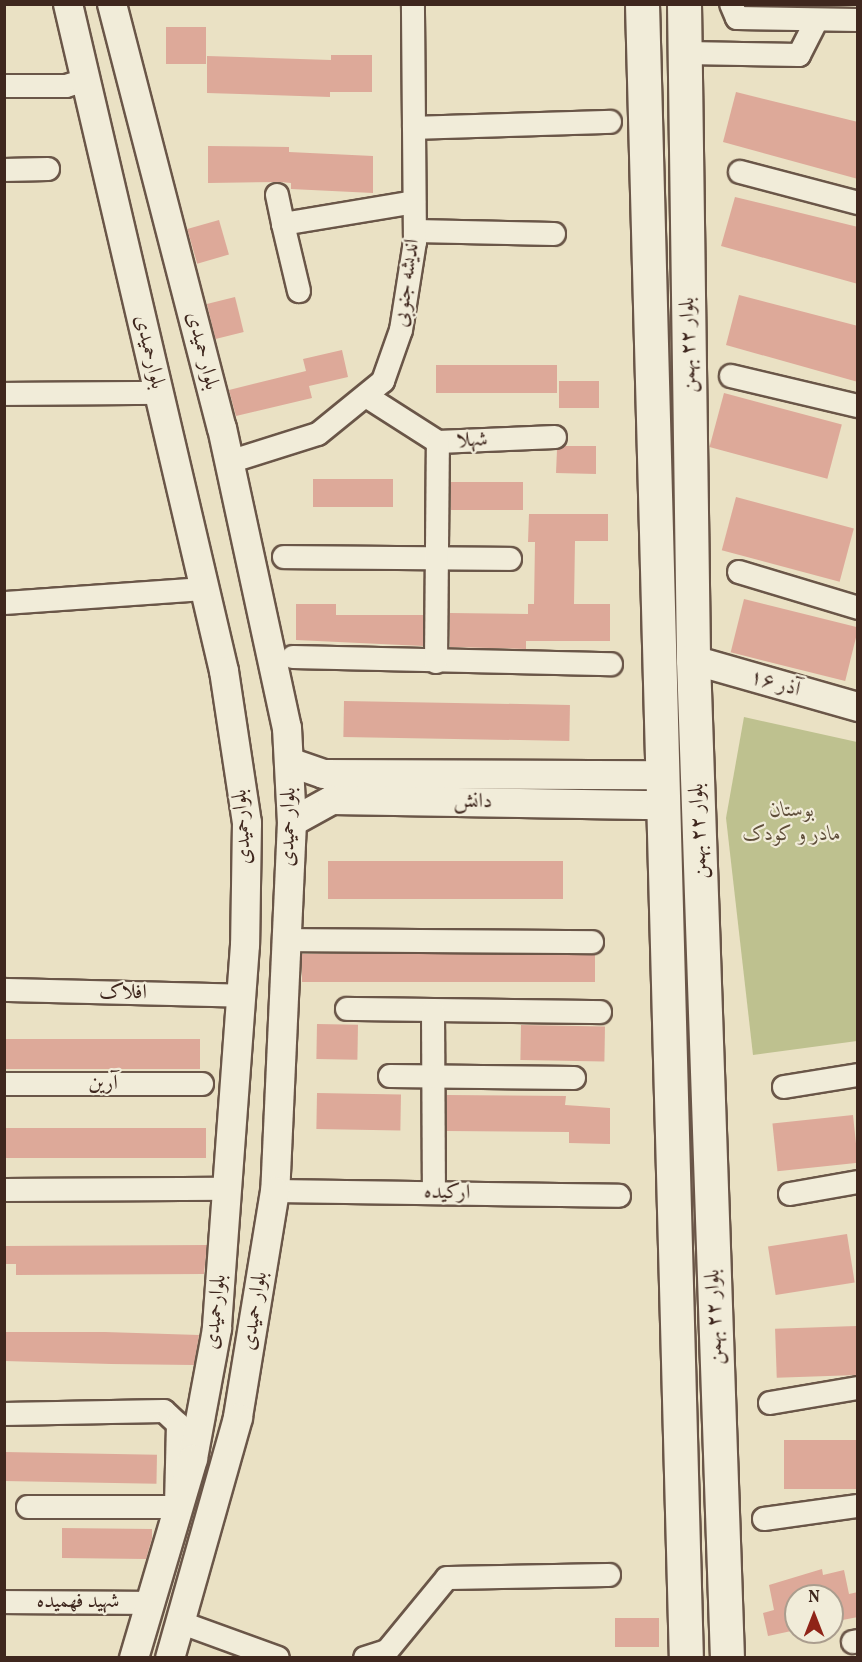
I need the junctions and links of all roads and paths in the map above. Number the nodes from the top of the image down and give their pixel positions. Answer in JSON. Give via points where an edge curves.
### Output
{"nodes":[{"id":1,"x":68,"y":4,"type":"edge"},
{"id":2,"x":112,"y":4,"type":"edge"},
{"id":3,"x":413,"y":4,"type":"edge"},
{"id":4,"x":642,"y":4,"type":"edge"},
{"id":5,"x":684,"y":4,"type":"edge"},
{"id":6,"x":730,"y":4,"type":"edge"},
{"id":7,"x":817,"y":20,"type":"junction"},
{"id":8,"x":858,"y":21,"type":"edge"},
{"id":9,"x":686,"y":53,"type":"junction"},
{"id":10,"x":86,"y":80,"type":"junction"},
{"id":11,"x":4,"y":86,"type":"edge"},
{"id":12,"x":610,"y":122,"type":"dead end"},
{"id":13,"x":414,"y":128,"type":"junction"},
{"id":14,"x":48,"y":169,"type":"dead end"},
{"id":15,"x":4,"y":170,"type":"edge"},
{"id":16,"x":740,"y":172,"type":"dead end"},
{"id":17,"x":277,"y":195,"type":"dead end"},
{"id":18,"x":414,"y":202,"type":"junction"},
{"id":19,"x":858,"y":203,"type":"edge"},
{"id":20,"x":283,"y":224,"type":"junction"},
{"id":21,"x":415,"y":231,"type":"junction"},
{"id":22,"x":554,"y":234,"type":"dead end"},
{"id":23,"x":299,"y":291,"type":"dead end"},
{"id":24,"x":731,"y":376,"type":"dead end"},
{"id":25,"x":159,"y":393,"type":"junction"},
{"id":26,"x":4,"y":394,"type":"edge"},
{"id":27,"x":366,"y":396,"type":"junction"},
{"id":28,"x":858,"y":406,"type":"edge"},
{"id":29,"x":555,"y":436,"type":"dead end"},
{"id":30,"x":438,"y":442,"type":"junction"},
{"id":31,"x":229,"y":462,"type":"junction"},
{"id":32,"x":691,"y":478,"type":"junction"},
{"id":33,"x":653,"y":479,"type":"junction"},
{"id":34,"x":284,"y":557,"type":"dead end"},
{"id":35,"x":437,"y":559,"type":"junction"},
{"id":36,"x":510,"y":560,"type":"dead end"},
{"id":37,"x":740,"y":572,"type":"dead end"},
{"id":38,"x":204,"y":589,"type":"junction"},
{"id":39,"x":4,"y":603,"type":"edge"},
{"id":40,"x":858,"y":608,"type":"edge"},
{"id":41,"x":293,"y":657,"type":"dead end"},
{"id":42,"x":693,"y":660,"type":"junction"},
{"id":43,"x":436,"y":662,"type":"junction"},
{"id":44,"x":611,"y":664,"type":"dead end"},
{"id":45,"x":858,"y":707,"type":"edge"},
{"id":46,"x":290,"y":762,"type":"junction"},
{"id":47,"x":660,"y":790,"type":"junction"},
{"id":48,"x":292,"y":822,"type":"junction"},
{"id":49,"x":285,"y":940,"type":"junction"},
{"id":50,"x":592,"y":942,"type":"dead end"},
{"id":51,"x":4,"y":990,"type":"edge"},
{"id":52,"x":242,"y":996,"type":"junction"},
{"id":53,"x":347,"y":1009,"type":"dead end"},
{"id":54,"x":434,"y":1011,"type":"junction"},
{"id":55,"x":600,"y":1012,"type":"dead end"},
{"id":56,"x":858,"y":1075,"type":"edge"},
{"id":57,"x":390,"y":1076,"type":"dead end"},
{"id":58,"x":433,"y":1076,"type":"junction"},
{"id":59,"x":574,"y":1078,"type":"dead end"},
{"id":60,"x":4,"y":1084,"type":"edge"},
{"id":61,"x":202,"y":1084,"type":"dead end"},
{"id":62,"x":784,"y":1087,"type":"dead end"},
{"id":63,"x":858,"y":1182,"type":"edge"},
{"id":64,"x":226,"y":1189,"type":"junction"},
{"id":65,"x":4,"y":1190,"type":"edge"},
{"id":66,"x":275,"y":1191,"type":"junction"},
{"id":67,"x":434,"y":1193,"type":"junction"},
{"id":68,"x":790,"y":1194,"type":"dead end"},
{"id":69,"x":619,"y":1196,"type":"dead end"},
{"id":70,"x":714,"y":1291,"type":"junction"},
{"id":71,"x":675,"y":1293,"type":"junction"},
{"id":72,"x":858,"y":1388,"type":"edge"},
{"id":73,"x":770,"y":1403,"type":"dead end"},
{"id":74,"x":4,"y":1414,"type":"edge"},
{"id":75,"x":858,"y":1506,"type":"edge"},
{"id":76,"x":28,"y":1507,"type":"dead end"},
{"id":77,"x":764,"y":1519,"type":"dead end"},
{"id":78,"x":609,"y":1575,"type":"dead end"},
{"id":79,"x":4,"y":1602,"type":"edge"},
{"id":80,"x":151,"y":1603,"type":"junction"},
{"id":81,"x":182,"y":1623,"type":"junction"},
{"id":82,"x":390,"y":1654,"type":"edge"},
{"id":83,"x":134,"y":1658,"type":"edge"},
{"id":84,"x":170,"y":1658,"type":"edge"},
{"id":85,"x":278,"y":1658,"type":"edge"},
{"id":86,"x":365,"y":1658,"type":"edge"},
{"id":87,"x":686,"y":1658,"type":"edge"},
{"id":88,"x":727,"y":1658,"type":"edge"}],
"edges":[{"from":1,"to":10,"type":"street","name":"بلوارحمیدی"},
{"from":2,"to":31,"type":"street","name":"بلوار حمیدی"},
{"from":3,"to":13,"type":"street","name":"اندیشه جنوبی"},
{"from":4,"to":33,"type":"main road","name":"بلوار ۲۲ بهمن"},
{"from":5,"to":9,"type":"main road","name":"بلوار ۲۲ بهمن"},
{"from":6,"to":7,"type":"street","via":[[737,18]]},
{"from":7,"to":8,"type":"street"},
{"from":7,"to":9,"type":"street","via":[[799,55]]},
{"from":9,"to":32,"type":"main road","name":"بلوار ۲۲ بهمن"},
{"from":10,"to":11,"type":"street","via":[[66,86]]},
{"from":10,"to":25,"type":"street","name":"بلوارحمیدی"},
{"from":12,"to":13,"type":"street"},
{"from":13,"to":18,"type":"street","name":"اندیشه جنوبی"},
{"from":14,"to":15,"type":"street"},
{"from":16,"to":19,"type":"street"},
{"from":17,"to":20,"type":"street"},
{"from":18,"to":20,"type":"street"},
{"from":18,"to":21,"type":"street","name":"اندیشه جنوبی"},
{"from":20,"to":23,"type":"street"},
{"from":21,"to":22,"type":"street"},
{"from":21,"to":27,"type":"street","name":"اندیشه جنوبی","via":[[401,330],[383,381]]},
{"from":24,"to":28,"type":"street"},
{"from":25,"to":26,"type":"street"},
{"from":25,"to":38,"type":"street","name":"بلوارحمیدی"},
{"from":27,"to":30,"type":"street","name":"شهلا"},
{"from":27,"to":31,"type":"street","name":"اندیشه جنوبی","via":[[318,434]]},
{"from":29,"to":30,"type":"street","name":"شهلا"},
{"from":30,"to":35,"type":"street"},
{"from":31,"to":46,"type":"street","name":"بلوار حمیدی","via":[[287,728]]},
{"from":32,"to":33,"type":"main road"},
{"from":32,"to":42,"type":"main road","name":"بلوار ۲۲ بهمن"},
{"from":33,"to":47,"type":"main road","name":"بلوار ۲۲ بهمن"},
{"from":34,"to":35,"type":"street"},
{"from":35,"to":36,"type":"street"},
{"from":35,"to":43,"type":"street"},
{"from":37,"to":40,"type":"street"},
{"from":38,"to":39,"type":"street"},
{"from":38,"to":52,"type":"street","name":"بلوارحمیدی","via":[[224,671],[247,823]]},
{"from":41,"to":43,"type":"street"},
{"from":42,"to":45,"type":"street","name":"۱۶ آذر"},
{"from":42,"to":70,"type":"main road","name":"بلوار ۲۲ بهمن"},
{"from":43,"to":44,"type":"street"},
{"from":46,"to":47,"type":"street","name":"دانش","via":[[323,774]]},
{"from":46,"to":48,"type":"street","name":"بلوار حمیدی"},
{"from":47,"to":48,"type":"street","name":"دانش","via":[[332,800]]},
{"from":47,"to":71,"type":"main road","name":"بلوار ۲۲ بهمن"},
{"from":48,"to":49,"type":"street","name":"بلوار حمیدی"},
{"from":49,"to":50,"type":"street"},
{"from":49,"to":66,"type":"street","name":"بلوار حمیدی"},
{"from":51,"to":52,"type":"street","name":"افلاک"},
{"from":52,"to":64,"type":"street","name":"بلوارحمیدی"},
{"from":53,"to":54,"type":"street"},
{"from":54,"to":55,"type":"street"},
{"from":54,"to":58,"type":"street"},
{"from":56,"to":62,"type":"street"},
{"from":57,"to":58,"type":"street"},
{"from":58,"to":59,"type":"street"},
{"from":58,"to":67,"type":"street"},
{"from":60,"to":61,"type":"street","name":"آرین"},
{"from":63,"to":68,"type":"street"},
{"from":64,"to":65,"type":"street"},
{"from":64,"to":80,"type":"street","name":"بلوارحمیدی","via":[[211,1362],[193,1460]]},
{"from":66,"to":67,"type":"street","name":"ارکیده"},
{"from":66,"to":81,"type":"street","name":"بلوار حمیدی","via":[[238,1418]]},
{"from":67,"to":69,"type":"street","name":"ارکیده"},
{"from":70,"to":71,"type":"main road"},
{"from":70,"to":88,"type":"main road","name":"بلوار ۲۲ بهمن"},
{"from":71,"to":87,"type":"main road","name":"بلوار ۲۲ بهمن"},
{"from":72,"to":73,"type":"street"},
{"from":74,"to":76,"type":"street","via":[[165,1411],[178,1424],[176,1507]]},
{"from":75,"to":77,"type":"street"},
{"from":78,"to":82,"type":"street","via":[[447,1578]]},
{"from":79,"to":80,"type":"street","name":"شهید فهمیده"},
{"from":80,"to":83,"type":"street","name":"بلوارحمیدی"},
{"from":81,"to":84,"type":"street","name":"بلوار حمیدی"},
{"from":81,"to":85,"type":"street"},
{"from":82,"to":86,"type":"street"}]}
